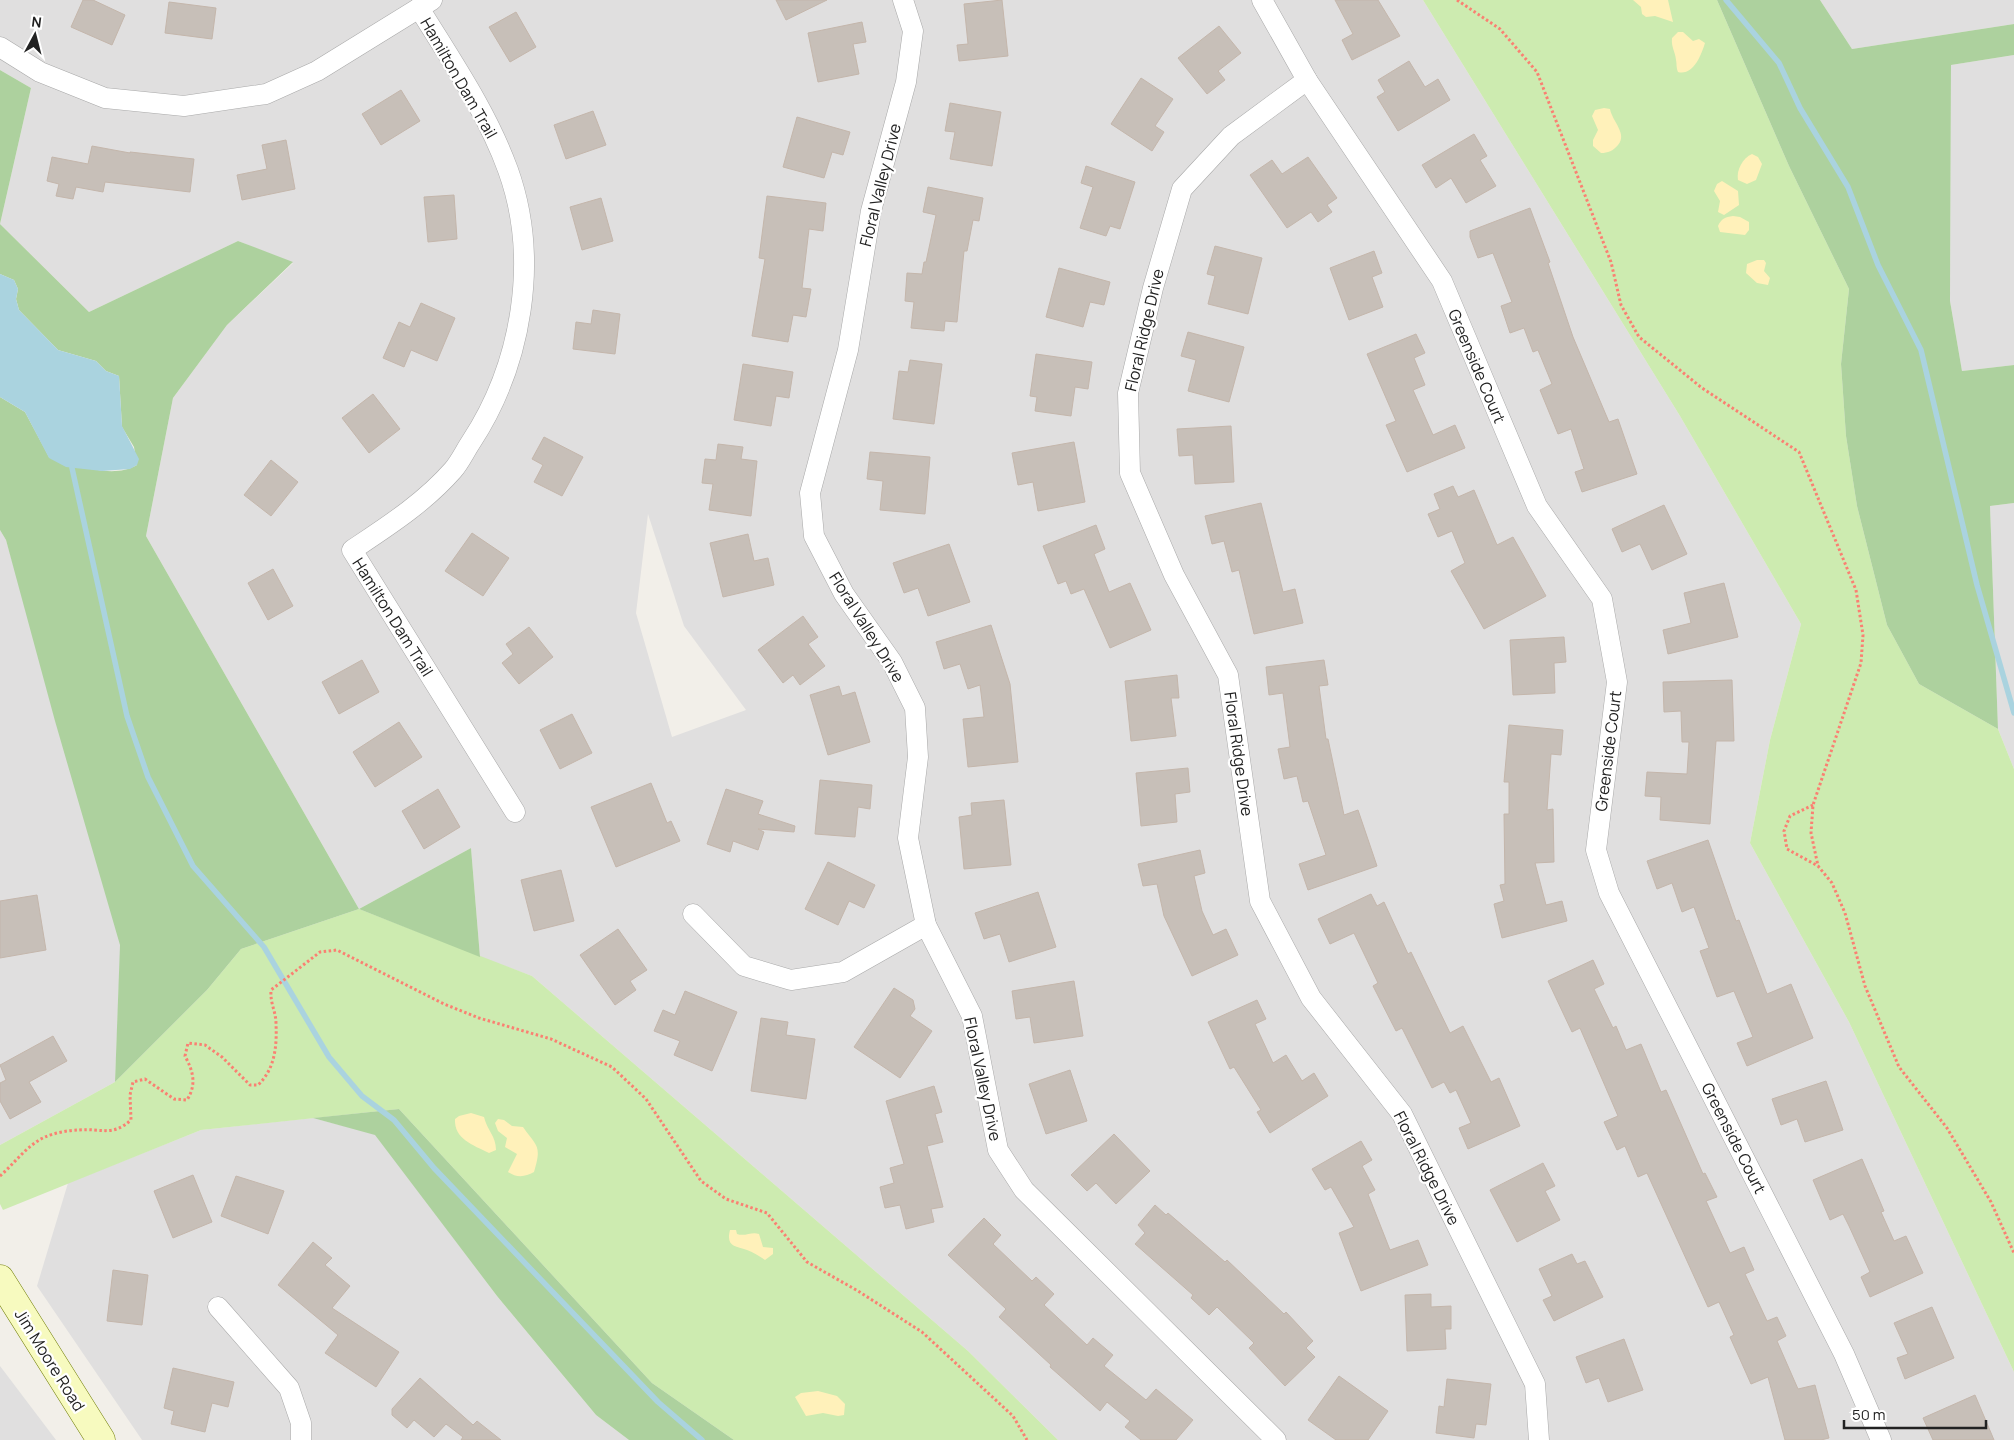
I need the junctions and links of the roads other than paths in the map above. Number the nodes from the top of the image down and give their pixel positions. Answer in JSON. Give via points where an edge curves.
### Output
{"nodes":[{"id":1,"x":903,"y":0,"type":"edge"},
{"id":2,"x":1262,"y":0,"type":"edge"},
{"id":3,"x":425,"y":4,"type":"edge"},
{"id":4,"x":0,"y":47,"type":"edge"},
{"id":5,"x":1307,"y":80,"type":"junction"},
{"id":6,"x":515,"y":812,"type":"dead end"},
{"id":7,"x":693,"y":914,"type":"dead end"},
{"id":8,"x":926,"y":925,"type":"junction"},
{"id":9,"x":0,"y":1279,"type":"edge"},
{"id":10,"x":218,"y":1307,"type":"dead end"},
{"id":11,"x":101,"y":1440,"type":"edge"},
{"id":12,"x":301,"y":1440,"type":"edge"},
{"id":13,"x":1276,"y":1440,"type":"edge"},
{"id":14,"x":1539,"y":1440,"type":"edge"},
{"id":15,"x":1881,"y":1440,"type":"edge"}],
"edges":[{"from":1,"to":8,"type":"street","name":"Floral Valley Drive","via":[[913,31],[906,82],[871,211],[848,350],[810,493],[814,536],[844,594],[892,662],[915,708],[918,757],[908,838]]},
{"from":2,"to":5,"type":"street","name":"Greenside Court"},
{"from":3,"to":4,"type":"street","via":[[317,71],[266,94],[184,106],[105,98],[40,72]]},
{"from":3,"to":6,"type":"street","name":"Hamilton Dam Trail","via":[[488,122],[509,171],[522,221],[523,293],[508,368],[486,420],[453,470],[409,512],[352,550]]},
{"from":5,"to":14,"type":"street","name":"Floral Ridge Drive","via":[[1231,136],[1182,189],[1152,288],[1128,393],[1130,473],[1174,575],[1228,675],[1260,901],[1311,998],[1402,1114],[1535,1384]]},
{"from":5,"to":15,"type":"street","name":"Greenside Court","via":[[1442,281],[1537,506],[1602,599],[1617,682],[1596,850],[1609,893],[1844,1354]]},
{"from":7,"to":8,"type":"street","via":[[744,966],[791,980],[843,972]]},
{"from":8,"to":13,"type":"street","name":"Floral Valley Drive","via":[[972,1016],[998,1150],[1024,1190]]},
{"from":9,"to":11,"type":"street","name":"Jim Moore Road"},
{"from":10,"to":12,"type":"street","via":[[289,1388],[301,1423]]}]}
